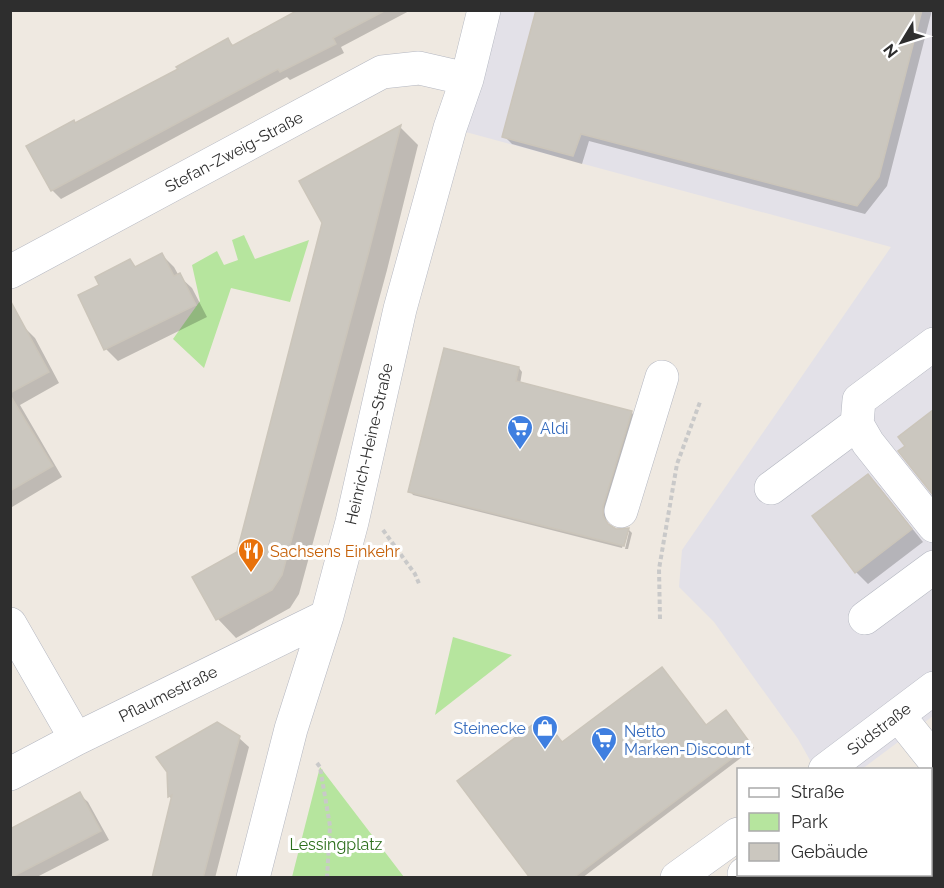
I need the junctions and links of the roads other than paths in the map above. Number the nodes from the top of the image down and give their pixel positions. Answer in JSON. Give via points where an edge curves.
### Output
{"nodes":[{"id":1,"x":484,"y":10,"type":"edge"},
{"id":2,"x":467,"y":79,"type":"junction"},
{"id":3,"x":10,"y":272,"type":"edge"},
{"id":4,"x":933,"y":344,"type":"edge"},
{"id":5,"x":662,"y":377,"type":"dead end"},
{"id":6,"x":857,"y":424,"type":"junction"},
{"id":7,"x":771,"y":488,"type":"dead end"},
{"id":8,"x":621,"y":511,"type":"dead end"},
{"id":9,"x":933,"y":526,"type":"edge"},
{"id":10,"x":933,"y":567,"type":"edge"},
{"id":11,"x":327,"y":616,"type":"junction"},
{"id":12,"x":865,"y":618,"type":"dead end"},
{"id":13,"x":10,"y":624,"type":"edge"},
{"id":14,"x":933,"y":688,"type":"edge"},
{"id":15,"x":898,"y":715,"type":"junction"},
{"id":16,"x":76,"y":739,"type":"junction"},
{"id":17,"x":933,"y":760,"type":"edge"},
{"id":18,"x":828,"y":768,"type":"edge"},
{"id":19,"x":10,"y":774,"type":"edge"},
{"id":20,"x":737,"y":843,"type":"edge"},
{"id":21,"x":252,"y":878,"type":"edge"},
{"id":22,"x":677,"y":878,"type":"edge"}],
"edges":[{"from":1,"to":2,"type":"street","name":"Heinrich-Heine-Straße"},
{"from":2,"to":3,"type":"street","name":"Stefan-Zweig-Straße","via":[[419,68],[382,72]]},
{"from":2,"to":11,"type":"street","name":"Heinrich-Heine-Straße","via":[[400,309]]},
{"from":4,"to":6,"type":"street","via":[[859,400]]},
{"from":5,"to":8,"type":"street"},
{"from":6,"to":7,"type":"street"},
{"from":6,"to":9,"type":"street"},
{"from":10,"to":12,"type":"street"},
{"from":11,"to":16,"type":"street","name":"Pflaumestraße"},
{"from":11,"to":21,"type":"street","name":"Heinrich-Heine-Straße","via":[[291,729]]},
{"from":13,"to":16,"type":"street"},
{"from":14,"to":15,"type":"street","name":"Südstraße"},
{"from":15,"to":17,"type":"street"},
{"from":15,"to":18,"type":"street","name":"Südstraße"},
{"from":16,"to":19,"type":"street","name":"Pflaumestraße"},
{"from":20,"to":22,"type":"street"}]}
